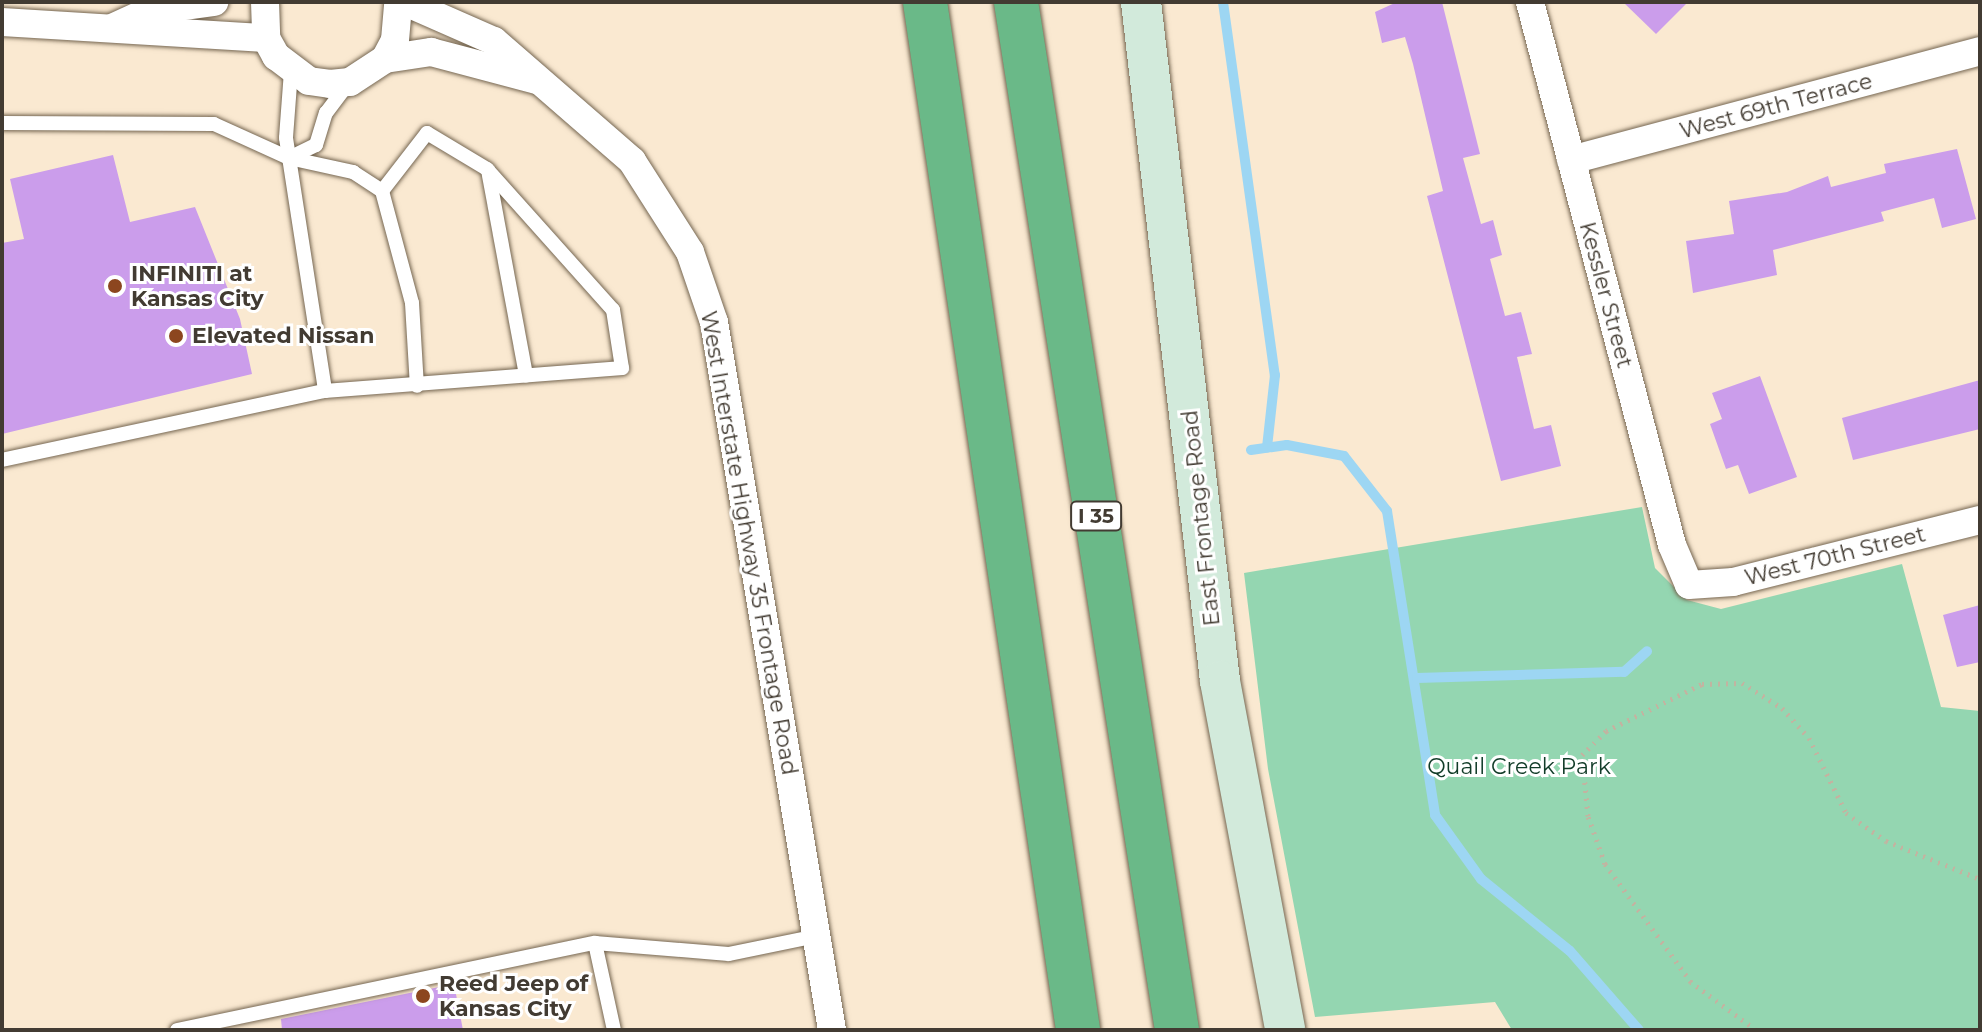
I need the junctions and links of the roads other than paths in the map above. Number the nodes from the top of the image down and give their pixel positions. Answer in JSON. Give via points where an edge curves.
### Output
{"nodes":[{"id":1,"x":214,"y":2,"type":"edge"},
{"id":2,"x":265,"y":2,"type":"edge"},
{"id":3,"x":398,"y":2,"type":"edge"},
{"id":4,"x":405,"y":2,"type":"edge"},
{"id":5,"x":925,"y":2,"type":"edge"},
{"id":6,"x":1016,"y":2,"type":"edge"},
{"id":7,"x":1141,"y":2,"type":"edge"},
{"id":8,"x":1530,"y":2,"type":"edge"},
{"id":9,"x":2,"y":22,"type":"edge"},
{"id":10,"x":111,"y":28,"type":"junction"},
{"id":11,"x":266,"y":38,"type":"junction"},
{"id":12,"x":1980,"y":51,"type":"edge"},
{"id":13,"x":385,"y":59,"type":"junction"},
{"id":14,"x":291,"y":71,"type":"junction"},
{"id":15,"x":537,"y":80,"type":"junction"},
{"id":16,"x":350,"y":82,"type":"junction"},
{"id":17,"x":2,"y":123,"type":"edge"},
{"id":18,"x":289,"y":158,"type":"junction"},
{"id":19,"x":1571,"y":160,"type":"junction"},
{"id":20,"x":487,"y":169,"type":"junction"},
{"id":21,"x":382,"y":191,"type":"junction"},
{"id":22,"x":526,"y":376,"type":"junction"},
{"id":23,"x":417,"y":386,"type":"junction"},
{"id":24,"x":325,"y":391,"type":"junction"},
{"id":25,"x":2,"y":460,"type":"edge"},
{"id":26,"x":1980,"y":520,"type":"edge"},
{"id":27,"x":1689,"y":585,"type":"joint"},
{"id":28,"x":817,"y":936,"type":"junction"},
{"id":29,"x":595,"y":943,"type":"junction"},
{"id":30,"x":177,"y":1030,"type":"edge"},
{"id":31,"x":614,"y":1030,"type":"edge"},
{"id":32,"x":832,"y":1030,"type":"edge"},
{"id":33,"x":1078,"y":1030,"type":"edge"},
{"id":34,"x":1177,"y":1030,"type":"edge"},
{"id":35,"x":1285,"y":1030,"type":"edge"}],
"edges":[{"from":1,"to":10,"type":"street","via":[[149,11]]},
{"from":2,"to":11,"type":"street"},
{"from":3,"to":13,"type":"street","via":[[395,40]]},
{"from":4,"to":15,"type":"street","name":"West Interstate Highway 35 Frontage Road","via":[[494,41]]},
{"from":5,"to":33,"type":"highway"},
{"from":6,"to":34,"type":"highway","number":"I 35"},
{"from":7,"to":35,"type":"street","name":"East Frontage Road","via":[[1220,681]]},
{"from":8,"to":19,"type":"street","name":"Kessler Street"},
{"from":9,"to":10,"type":"street"},
{"from":10,"to":11,"type":"street"},
{"from":11,"to":14,"type":"street"},
{"from":12,"to":19,"type":"street","name":"West 69th Terrace"},
{"from":13,"to":15,"type":"street","via":[[431,52]]},
{"from":13,"to":16,"type":"street"},
{"from":14,"to":16,"type":"street","via":[[309,81]]},
{"from":14,"to":18,"type":"lane"},
{"from":15,"to":28,"type":"street","name":"West Interstate Highway 35 Frontage Road","via":[[632,161],[690,252],[714,322]]},
{"from":16,"to":18,"type":"lane","via":[[326,113],[316,145]]},
{"from":17,"to":18,"type":"lane","via":[[214,124]]},
{"from":18,"to":21,"type":"lane","via":[[353,172]]},
{"from":18,"to":24,"type":"lane"},
{"from":19,"to":27,"type":"street","name":"Kessler Street","via":[[1672,545]]},
{"from":20,"to":21,"type":"lane","via":[[427,133]]},
{"from":20,"to":22,"type":"lane"},
{"from":20,"to":22,"type":"lane","via":[[613,310],[622,368]]},
{"from":21,"to":23,"type":"lane","via":[[412,303]]},
{"from":22,"to":23,"type":"lane"},
{"from":23,"to":24,"type":"lane"},
{"from":24,"to":25,"type":"lane"},
{"from":26,"to":27,"type":"street","name":"West 70th Street","via":[[1733,582]]},
{"from":28,"to":29,"type":"lane","via":[[729,954]]},
{"from":28,"to":32,"type":"street","name":"West Interstate Highway 35 Frontage Road"},
{"from":29,"to":30,"type":"lane"},
{"from":29,"to":31,"type":"lane"}]}
